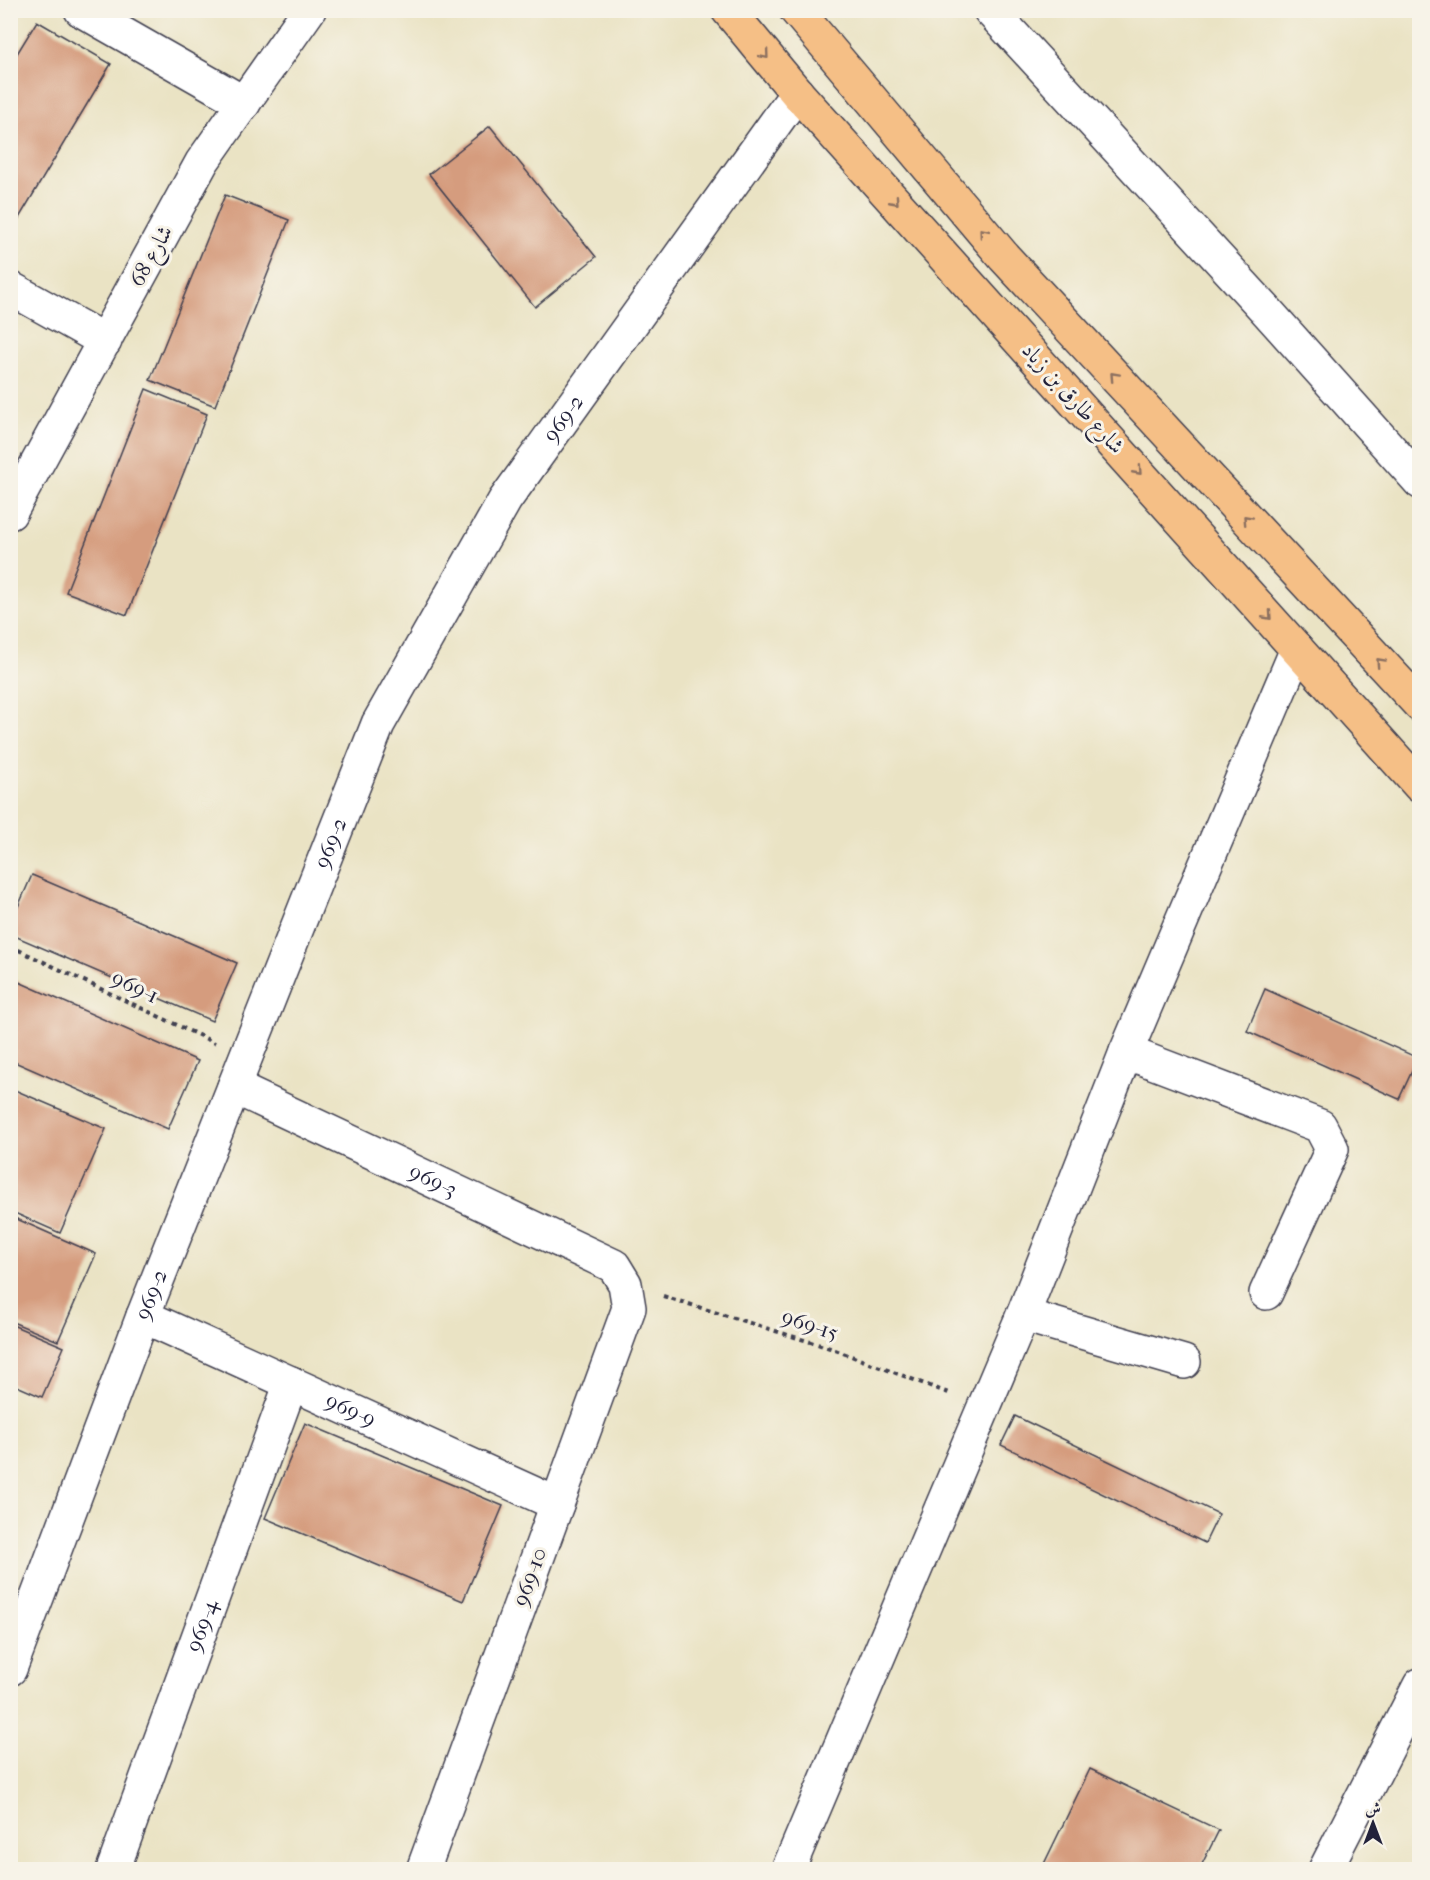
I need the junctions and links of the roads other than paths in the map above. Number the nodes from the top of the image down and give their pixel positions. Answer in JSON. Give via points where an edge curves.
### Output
{"nodes":[{"id":1,"x":81,"y":10,"type":"edge"},
{"id":2,"x":309,"y":10,"type":"edge"},
{"id":3,"x":728,"y":10,"type":"edge"},
{"id":4,"x":796,"y":10,"type":"edge"},
{"id":5,"x":990,"y":10,"type":"edge"},
{"id":6,"x":797,"y":93,"type":"junction"},
{"id":7,"x":244,"y":103,"type":"junction"},
{"id":8,"x":10,"y":288,"type":"edge"},
{"id":9,"x":105,"y":341,"type":"junction"},
{"id":10,"x":1419,"y":482,"type":"edge"},
{"id":11,"x":10,"y":513,"type":"edge"},
{"id":12,"x":1297,"y":648,"type":"junction"},
{"id":13,"x":1419,"y":705,"type":"edge"},
{"id":14,"x":1419,"y":786,"type":"edge"},
{"id":15,"x":1126,"y":1052,"type":"junction"},
{"id":16,"x":240,"y":1072,"type":"junction"},
{"id":17,"x":625,"y":1284,"type":"joint"},
{"id":18,"x":1266,"y":1293,"type":"dead end"},
{"id":19,"x":1023,"y":1315,"type":"junction"},
{"id":20,"x":143,"y":1316,"type":"junction"},
{"id":21,"x":1184,"y":1362,"type":"dead end"},
{"id":22,"x":291,"y":1383,"type":"junction"},
{"id":23,"x":557,"y":1504,"type":"junction"},
{"id":24,"x":10,"y":1669,"type":"edge"},
{"id":25,"x":1419,"y":1685,"type":"edge"},
{"id":26,"x":113,"y":1869,"type":"edge"},
{"id":27,"x":423,"y":1869,"type":"edge"},
{"id":28,"x":788,"y":1869,"type":"edge"},
{"id":29,"x":1324,"y":1869,"type":"edge"}],
"edges":[{"from":1,"to":7,"type":"street"},
{"from":2,"to":7,"type":"street","name":"شارع 68"},
{"from":3,"to":6,"type":"main road","name":"شارع طارق بن زياد","one_way":true},
{"from":13,"to":4,"type":"main road","name":"شارع طارق بن زياد","one_way":true,"via":[[1004,257]]},
{"from":5,"to":10,"type":"street"},
{"from":6,"to":12,"type":"main road","name":"شارع طارق بن زياد","one_way":true},
{"from":6,"to":16,"type":"street","name":"969-2","via":[[499,511],[378,724]]},
{"from":7,"to":9,"type":"street","name":"شارع 68","via":[[202,162]]},
{"from":8,"to":9,"type":"street"},
{"from":9,"to":11,"type":"street","name":"شارع 68"},
{"from":12,"to":14,"type":"main road","name":"شارع طارق بن زياد"},
{"from":12,"to":15,"type":"street"},
{"from":15,"to":18,"type":"street","via":[[1320,1126],[1332,1149]]},
{"from":15,"to":19,"type":"street"},
{"from":16,"to":17,"type":"street","name":"969-3","via":[[614,1266]]},
{"from":16,"to":20,"type":"street","name":"969-2"},
{"from":17,"to":23,"type":"street","name":"969-10","via":[[629,1308]]},
{"from":19,"to":21,"type":"street"},
{"from":19,"to":28,"type":"street"},
{"from":20,"to":22,"type":"street","name":"969-9"},
{"from":20,"to":24,"type":"street","name":"969-2"},
{"from":22,"to":23,"type":"street","name":"969-9"},
{"from":22,"to":26,"type":"street","name":"969-4"},
{"from":23,"to":27,"type":"street","name":"969-10"},
{"from":25,"to":29,"type":"street"}]}
